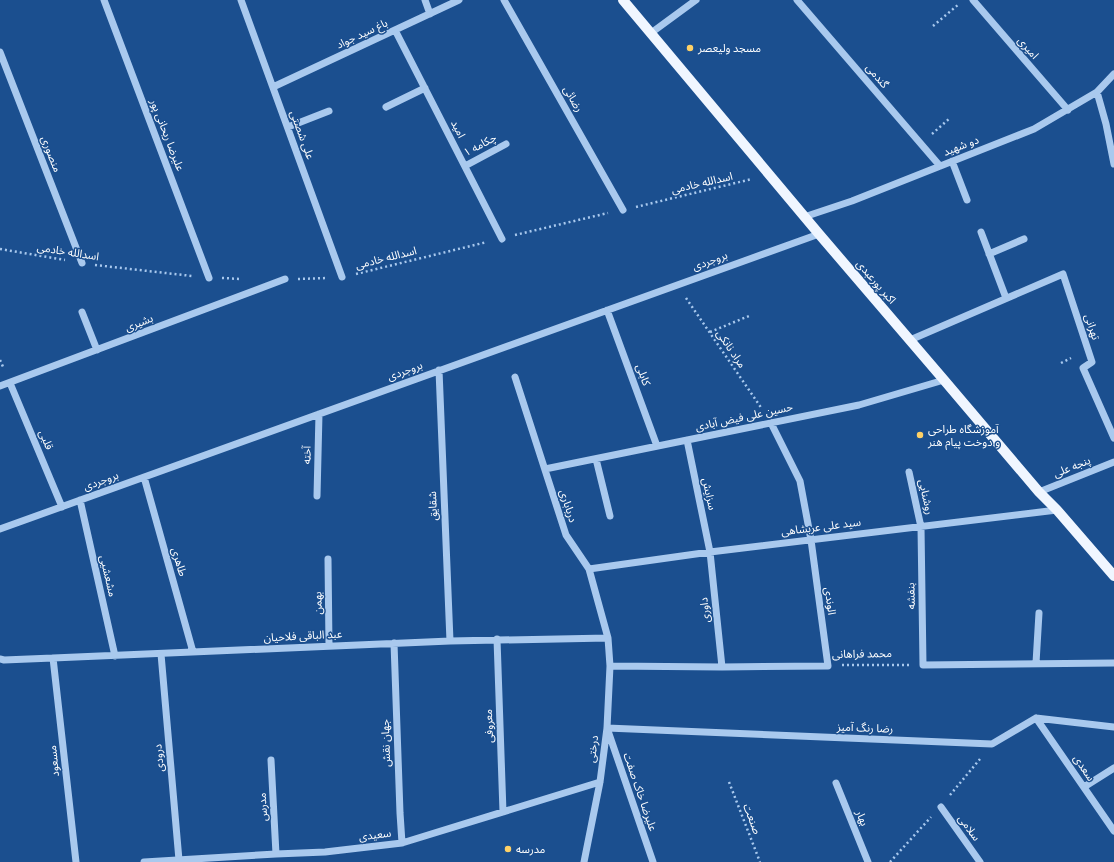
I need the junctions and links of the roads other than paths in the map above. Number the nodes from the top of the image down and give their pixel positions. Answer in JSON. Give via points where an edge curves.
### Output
{"nodes":[{"id":1,"x":104,"y":0,"type":"edge"},
{"id":2,"x":241,"y":0,"type":"edge"},
{"id":3,"x":425,"y":0,"type":"edge"},
{"id":4,"x":459,"y":0,"type":"edge"},
{"id":5,"x":504,"y":0,"type":"edge"},
{"id":6,"x":623,"y":0,"type":"edge"},
{"id":7,"x":696,"y":0,"type":"edge"},
{"id":8,"x":797,"y":0,"type":"edge"},
{"id":9,"x":973,"y":0,"type":"edge"},
{"id":10,"x":430,"y":14,"type":"junction"},
{"id":11,"x":395,"y":30,"type":"junction"},
{"id":12,"x":651,"y":33,"type":"junction"},
{"id":13,"x":0,"y":52,"type":"edge"},
{"id":14,"x":1114,"y":74,"type":"edge"},
{"id":15,"x":273,"y":87,"type":"junction"},
{"id":16,"x":425,"y":88,"type":"junction"},
{"id":17,"x":1097,"y":92,"type":"junction"},
{"id":18,"x":386,"y":107,"type":"dead end"},
{"id":19,"x":1068,"y":110,"type":"junction"},
{"id":20,"x":329,"y":111,"type":"dead end"},
{"id":21,"x":288,"y":128,"type":"junction"},
{"id":22,"x":506,"y":144,"type":"dead end"},
{"id":23,"x":952,"y":161,"type":"junction"},
{"id":24,"x":1114,"y":164,"type":"edge"},
{"id":25,"x":465,"y":166,"type":"junction"},
{"id":26,"x":940,"y":166,"type":"junction"},
{"id":27,"x":967,"y":200,"type":"dead end"},
{"id":28,"x":623,"y":210,"type":"road end"},
{"id":29,"x":804,"y":217,"type":"junction"},
{"id":30,"x":981,"y":232,"type":"dead end"},
{"id":31,"x":819,"y":234,"type":"junction"},
{"id":32,"x":502,"y":239,"type":"road end"},
{"id":33,"x":1024,"y":239,"type":"dead end"},
{"id":34,"x":989,"y":254,"type":"junction"},
{"id":35,"x":82,"y":263,"type":"road end"},
{"id":36,"x":342,"y":277,"type":"road end"},
{"id":37,"x":209,"y":278,"type":"road end"},
{"id":38,"x":285,"y":279,"type":"road end"},
{"id":39,"x":1006,"y":298,"type":"junction"},
{"id":40,"x":607,"y":310,"type":"junction"},
{"id":41,"x":82,"y":312,"type":"dead end"},
{"id":42,"x":910,"y":340,"type":"junction"},
{"id":43,"x":97,"y":350,"type":"junction"},
{"id":44,"x":439,"y":370,"type":"junction"},
{"id":45,"x":515,"y":377,"type":"dead end"},
{"id":46,"x":944,"y":380,"type":"junction"},
{"id":47,"x":10,"y":383,"type":"junction"},
{"id":48,"x":0,"y":386,"type":"edge"},
{"id":49,"x":319,"y":414,"type":"junction"},
{"id":50,"x":771,"y":423,"type":"junction"},
{"id":51,"x":1114,"y":438,"type":"edge"},
{"id":52,"x":687,"y":440,"type":"junction"},
{"id":53,"x":657,"y":446,"type":"junction"},
{"id":54,"x":596,"y":459,"type":"junction"},
{"id":55,"x":1114,"y":462,"type":"edge"},
{"id":56,"x":545,"y":470,"type":"junction"},
{"id":57,"x":910,"y":472,"type":"dead end"},
{"id":58,"x":144,"y":477,"type":"junction"},
{"id":59,"x":1038,"y":492,"type":"junction"},
{"id":60,"x":317,"y":496,"type":"dead end"},
{"id":61,"x":80,"y":500,"type":"junction"},
{"id":62,"x":62,"y":507,"type":"junction"},
{"id":63,"x":1057,"y":510,"type":"junction"},
{"id":64,"x":610,"y":516,"type":"dead end"},
{"id":65,"x":921,"y":527,"type":"junction"},
{"id":66,"x":0,"y":529,"type":"edge"},
{"id":67,"x":810,"y":540,"type":"junction"},
{"id":68,"x":710,"y":552,"type":"junction"},
{"id":69,"x":328,"y":559,"type":"dead end"},
{"id":70,"x":588,"y":569,"type":"junction"},
{"id":71,"x":1114,"y":576,"type":"edge"},
{"id":72,"x":1039,"y":613,"type":"dead end"},
{"id":73,"x":608,"y":638,"type":"junction"},
{"id":74,"x":496,"y":639,"type":"junction"},
{"id":75,"x":450,"y":641,"type":"junction"},
{"id":76,"x":394,"y":643,"type":"junction"},
{"id":77,"x":329,"y":646,"type":"junction"},
{"id":78,"x":193,"y":652,"type":"junction"},
{"id":79,"x":161,"y":654,"type":"junction"},
{"id":80,"x":115,"y":656,"type":"junction"},
{"id":81,"x":54,"y":658,"type":"junction"},
{"id":82,"x":0,"y":659,"type":"edge"},
{"id":83,"x":1114,"y":663,"type":"edge"},
{"id":84,"x":1036,"y":664,"type":"junction"},
{"id":85,"x":610,"y":666,"type":"junction"},
{"id":86,"x":828,"y":666,"type":"joint"},
{"id":87,"x":722,"y":667,"type":"junction"},
{"id":88,"x":1036,"y":718,"type":"junction"},
{"id":89,"x":1114,"y":727,"type":"edge"},
{"id":90,"x":607,"y":728,"type":"junction"},
{"id":91,"x":271,"y":760,"type":"dead end"},
{"id":92,"x":1114,"y":768,"type":"edge"},
{"id":93,"x":600,"y":782,"type":"junction"},
{"id":94,"x":836,"y":783,"type":"dead end"},
{"id":95,"x":1084,"y":787,"type":"junction"},
{"id":96,"x":941,"y":807,"type":"dead end"},
{"id":97,"x":503,"y":812,"type":"junction"},
{"id":98,"x":1114,"y":831,"type":"edge"},
{"id":99,"x":402,"y":843,"type":"junction"},
{"id":100,"x":276,"y":854,"type":"junction"},
{"id":101,"x":179,"y":860,"type":"junction"},
{"id":102,"x":211,"y":860,"type":"edge"},
{"id":103,"x":76,"y":862,"type":"edge"},
{"id":104,"x":144,"y":862,"type":"edge"},
{"id":105,"x":584,"y":862,"type":"edge"},
{"id":106,"x":653,"y":862,"type":"edge"},
{"id":107,"x":868,"y":862,"type":"edge"},
{"id":108,"x":980,"y":862,"type":"edge"}],
"edges":[{"from":1,"to":37,"type":"street","name":"علیرضا ریحانی پور"},
{"from":2,"to":15,"type":"street","name":"علی شصتی"},
{"from":3,"to":10,"type":"street"},
{"from":4,"to":10,"type":"street","name":"باغ سید جواد"},
{"from":5,"to":28,"type":"street","name":"رضائی"},
{"from":6,"to":12,"type":"main road","name":"اکبر پورعبدی"},
{"from":7,"to":12,"type":"street"},
{"from":8,"to":26,"type":"street","name":"گندمی"},
{"from":9,"to":19,"type":"street","name":"امیری"},
{"from":10,"to":11,"type":"street","name":"باغ سید جواد"},
{"from":11,"to":15,"type":"street","name":"باغ سید جواد"},
{"from":11,"to":16,"type":"street","name":"امید"},
{"from":12,"to":29,"type":"main road","name":"اکبر پورعبدی"},
{"from":13,"to":35,"type":"street","name":"منصوری"},
{"from":14,"to":17,"type":"street","name":"دو شهید"},
{"from":15,"to":21,"type":"street","name":"علی شصتی"},
{"from":16,"to":18,"type":"street"},
{"from":16,"to":25,"type":"street","name":"امید"},
{"from":17,"to":19,"type":"street","name":"دو شهید"},
{"from":17,"to":24,"type":"street"},
{"from":19,"to":23,"type":"street","name":"دو شهید","via":[[1034,129]]},
{"from":20,"to":21,"type":"street"},
{"from":21,"to":36,"type":"street","name":"علی شصتی"},
{"from":22,"to":25,"type":"street","name":"چکامه ۱"},
{"from":23,"to":26,"type":"street","name":"دو شهید"},
{"from":23,"to":27,"type":"street"},
{"from":25,"to":32,"type":"street","name":"امید"},
{"from":26,"to":29,"type":"street","name":"دو شهید"},
{"from":29,"to":31,"type":"main road","name":"اکبر پورعبدی"},
{"from":30,"to":34,"type":"street"},
{"from":31,"to":40,"type":"street","name":"بروجردی"},
{"from":31,"to":42,"type":"main road","name":"اکبر پورعبدی"},
{"from":33,"to":34,"type":"street"},
{"from":34,"to":39,"type":"street"},
{"from":38,"to":43,"type":"street","name":"بشیری"},
{"from":39,"to":42,"type":"street","name":"تهرانی"},
{"from":39,"to":51,"type":"street","name":"تهرانی","via":[[1063,274],[1092,362],[1083,368]]},
{"from":40,"to":44,"type":"street","name":"بروجردی"},
{"from":40,"to":53,"type":"street","name":"کابلی"},
{"from":41,"to":43,"type":"street"},
{"from":42,"to":46,"type":"main road","name":"اکبر پورعبدی"},
{"from":43,"to":47,"type":"street","name":"بشیری"},
{"from":44,"to":49,"type":"street","name":"بروجردی"},
{"from":44,"to":75,"type":"street","name":"شقایق"},
{"from":45,"to":56,"type":"street","name":"دریاباری"},
{"from":46,"to":50,"type":"street","name":"حسین علی فیض آبادی","via":[[859,405]]},
{"from":46,"to":59,"type":"main road","name":"اکبر پورعبدی"},
{"from":47,"to":48,"type":"street","name":"بشیری"},
{"from":47,"to":62,"type":"street","name":"قلبی"},
{"from":49,"to":58,"type":"street","name":"بروجردی"},
{"from":49,"to":60,"type":"street","name":"آخته"},
{"from":50,"to":52,"type":"street","name":"حسین علی فیض آبادی"},
{"from":50,"to":67,"type":"street","name":"الوندی","via":[[800,481]]},
{"from":52,"to":53,"type":"street","name":"حسین علی فیض آبادی"},
{"from":52,"to":68,"type":"street","name":"سزایش"},
{"from":53,"to":54,"type":"street","name":"حسین علی فیض آبادی"},
{"from":54,"to":56,"type":"street","name":"حسین علی فیض آبادی"},
{"from":54,"to":64,"type":"street"},
{"from":55,"to":59,"type":"street","name":"پنجه علی"},
{"from":56,"to":70,"type":"street","name":"دریاباری","via":[[566,535]]},
{"from":57,"to":65,"type":"street","name":"روشنایی"},
{"from":58,"to":61,"type":"street","name":"بروجردی"},
{"from":58,"to":78,"type":"street","name":"طاهری"},
{"from":59,"to":63,"type":"main road","name":"اکبر پورعبدی"},
{"from":61,"to":62,"type":"street","name":"بروجردی"},
{"from":61,"to":80,"type":"street","name":"مشعشیی"},
{"from":62,"to":66,"type":"street","name":"بروجردی"},
{"from":63,"to":65,"type":"street","name":"سید علی عربشاهی"},
{"from":63,"to":71,"type":"main road","name":"اکبر پورعبدی"},
{"from":65,"to":67,"type":"street","name":"سید علی عربشاهی"},
{"from":65,"to":84,"type":"street","name":"بنفشه","via":[[923,664]]},
{"from":67,"to":68,"type":"street","name":"سید علی عربشاهی"},
{"from":67,"to":86,"type":"street","name":"الوندی"},
{"from":68,"to":70,"type":"street","name":"سید علی عربشاهی"},
{"from":68,"to":87,"type":"street","name":"داوری"},
{"from":69,"to":77,"type":"street","name":"بهمن"},
{"from":70,"to":73,"type":"street","name":"دریاباری"},
{"from":72,"to":84,"type":"street"},
{"from":73,"to":74,"type":"street","name":"عبد الباقی فلاحیان"},
{"from":73,"to":85,"type":"street","name":"درختی"},
{"from":74,"to":75,"type":"street","name":"عبد الباقی فلاحیان"},
{"from":74,"to":97,"type":"street","name":"معروفی"},
{"from":75,"to":76,"type":"street","name":"عبد الباقی فلاحیان"},
{"from":76,"to":77,"type":"street","name":"عبد الباقی فلاحیان"},
{"from":76,"to":99,"type":"street","name":"جهان نقش"},
{"from":77,"to":78,"type":"street","name":"عبد الباقی فلاحیان"},
{"from":78,"to":79,"type":"street","name":"عبد الباقی فلاحیان"},
{"from":79,"to":80,"type":"street","name":"عبد الباقی فلاحیان"},
{"from":79,"to":101,"type":"street","name":"درودی"},
{"from":80,"to":81,"type":"street","name":"عبد الباقی فلاحیان"},
{"from":81,"to":82,"type":"street","name":"عبد الباقی فلاحیان"},
{"from":81,"to":103,"type":"street","name":"مسعود"},
{"from":83,"to":84,"type":"street"},
{"from":85,"to":87,"type":"street","name":"محمد فراهانی"},
{"from":85,"to":90,"type":"street","name":"درختی"},
{"from":86,"to":87,"type":"street","name":"محمد فراهانی"},
{"from":88,"to":89,"type":"street"},
{"from":88,"to":90,"type":"street","name":"رضا رنگ آمیز","via":[[992,744]]},
{"from":88,"to":95,"type":"street","name":"سعدی"},
{"from":90,"to":93,"type":"street","name":"درختی"},
{"from":90,"to":106,"type":"street","name":"علیرضا خاک صفت"},
{"from":91,"to":100,"type":"street","name":"مدرس"},
{"from":92,"to":95,"type":"street"},
{"from":93,"to":97,"type":"street","name":"سعیدی"},
{"from":93,"to":105,"type":"street","name":"درختی"},
{"from":94,"to":107,"type":"street","name":"بهار"},
{"from":95,"to":98,"type":"street","name":"سعدی"},
{"from":96,"to":108,"type":"street","name":"سلامی"},
{"from":97,"to":99,"type":"street","name":"سعیدی"},
{"from":99,"to":100,"type":"street","name":"سعیدی","via":[[325,852]]},
{"from":100,"to":102,"type":"street","name":"سعیدی"},
{"from":101,"to":102,"type":"street","name":"سعیدی"},
{"from":101,"to":104,"type":"street","name":"سعیدی"}]}
